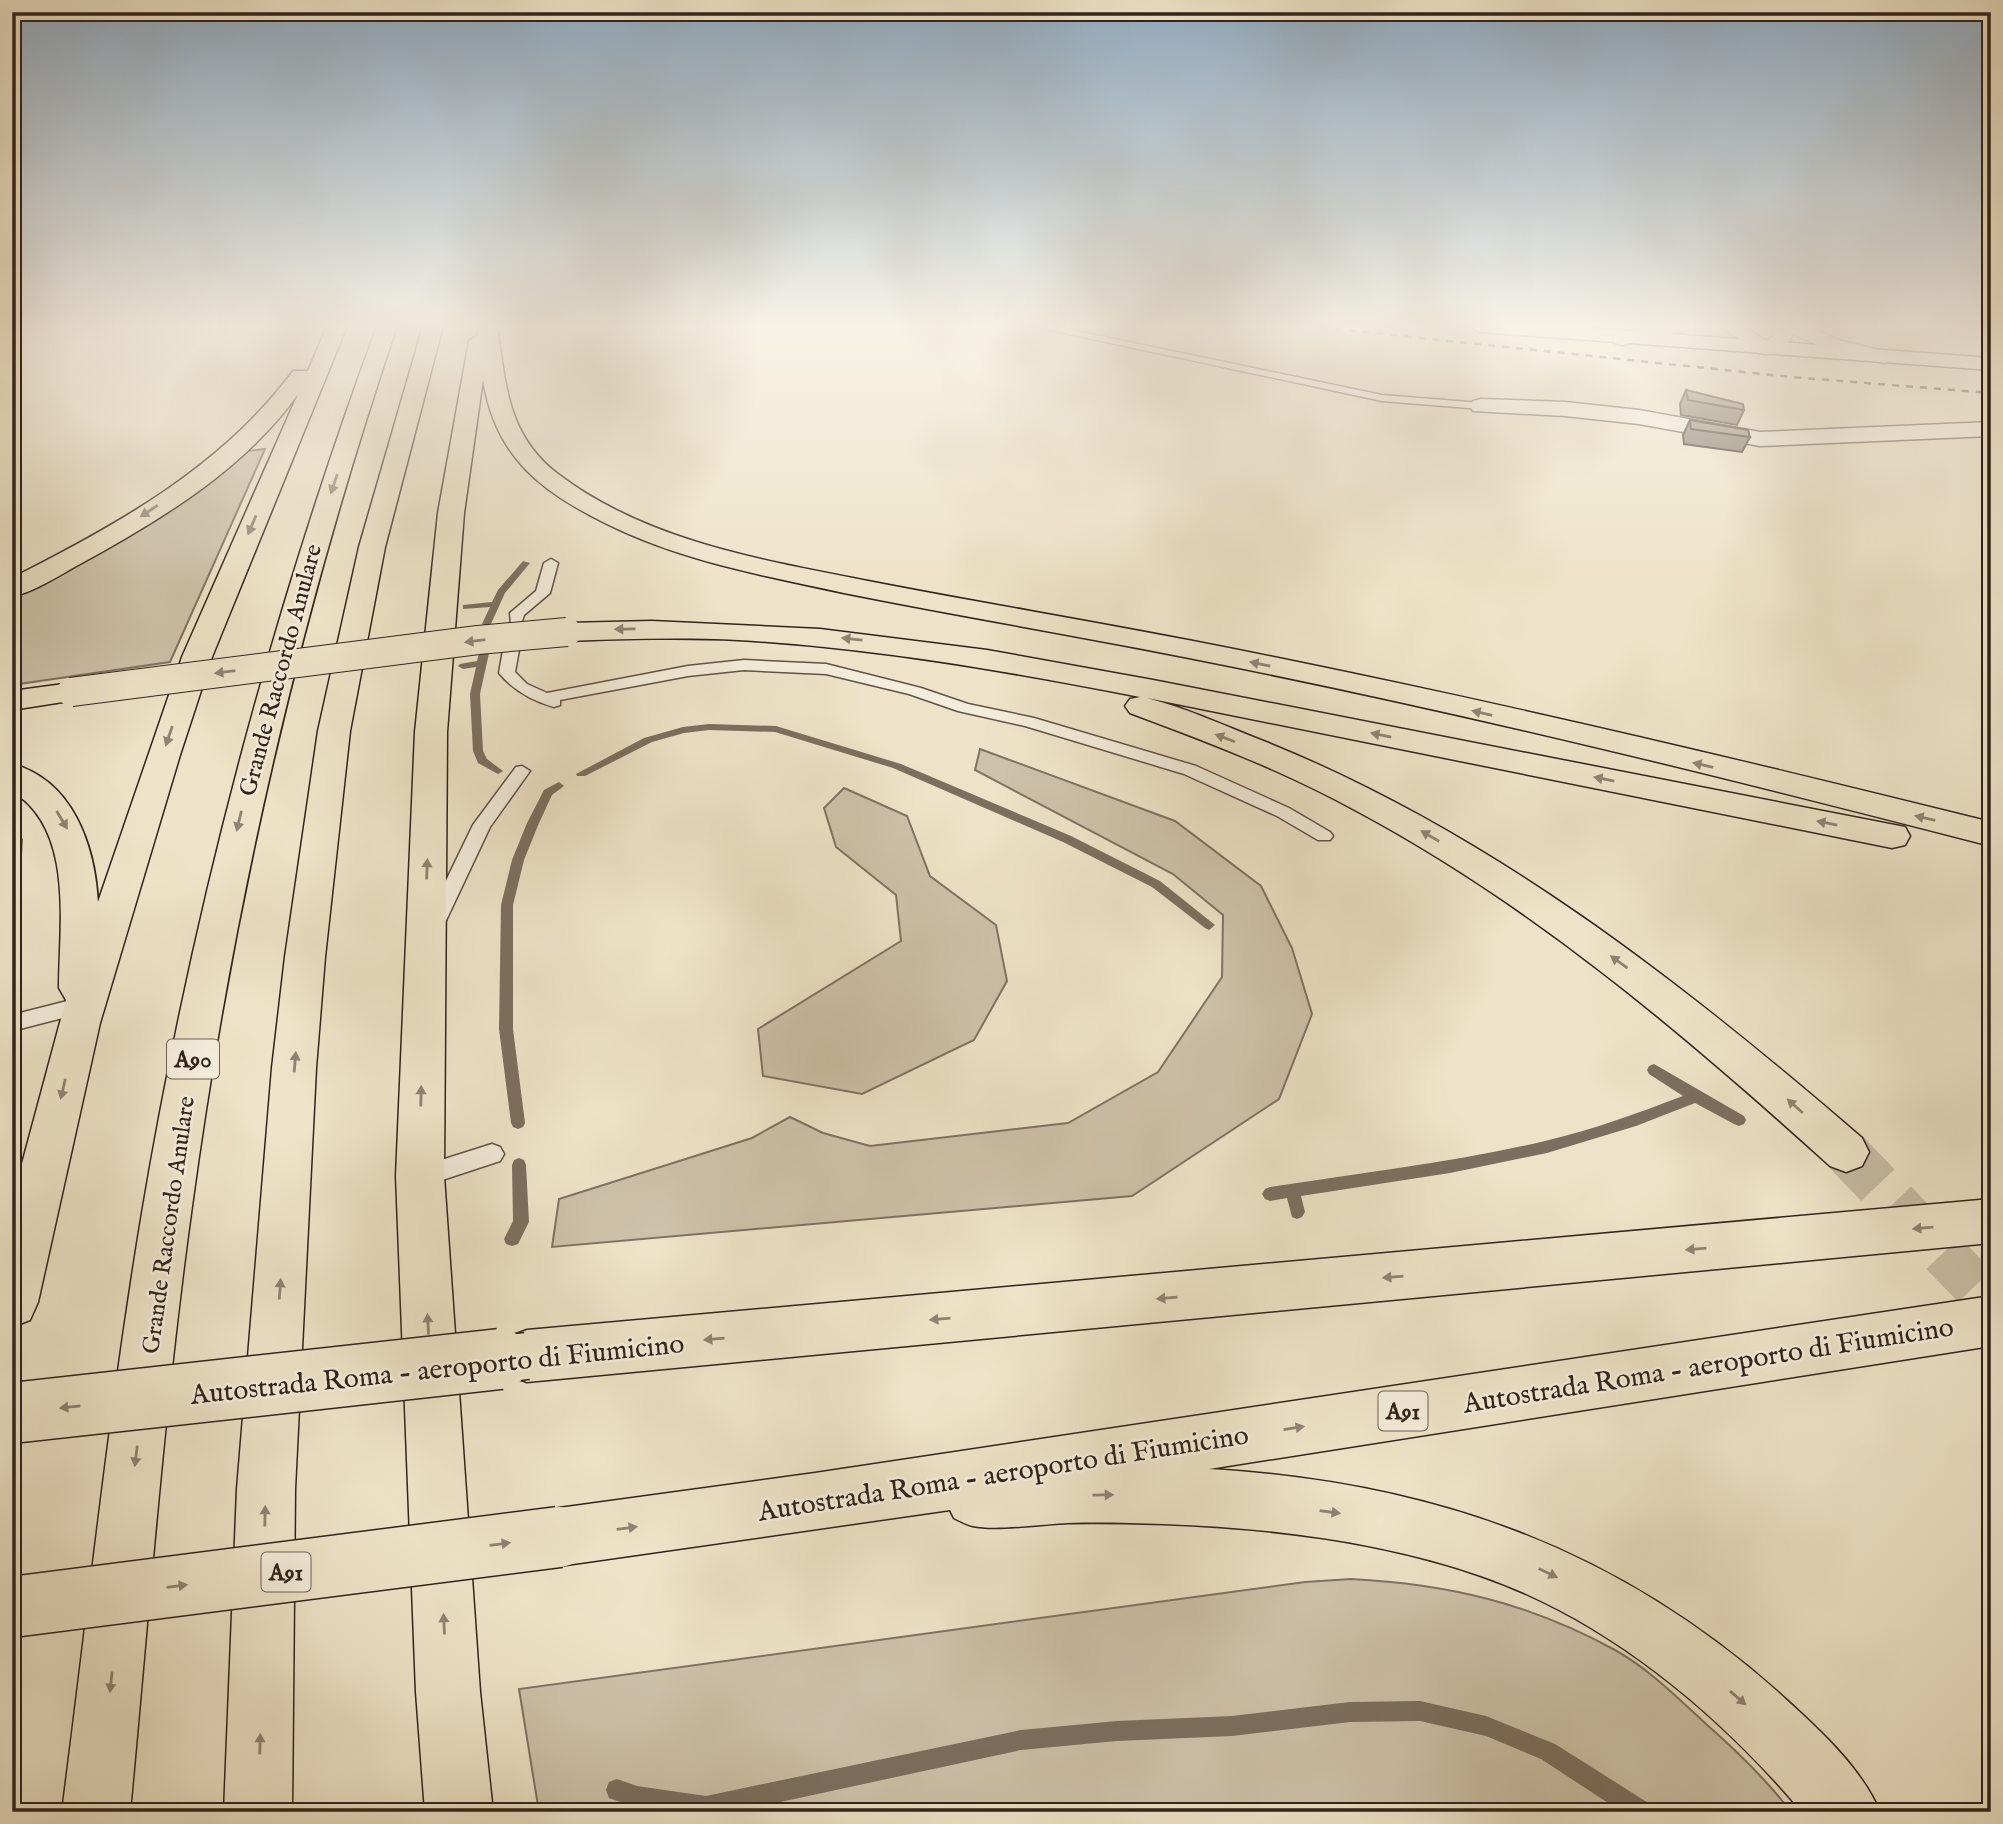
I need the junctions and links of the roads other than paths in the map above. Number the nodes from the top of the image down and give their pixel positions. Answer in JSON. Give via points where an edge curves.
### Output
{"nodes":[{"id":1,"x":272,"y":411,"type":"edge"},
{"id":2,"x":301,"y":411,"type":"edge"},
{"id":3,"x":359,"y":411,"type":"edge"},
{"id":4,"x":410,"y":411,"type":"edge"},
{"id":5,"x":468,"y":411,"type":"edge"},
{"id":6,"x":500,"y":411,"type":"edge"},
{"id":7,"x":1585,"y":411,"type":"edge"},
{"id":8,"x":1991,"y":429,"type":"edge"},
{"id":9,"x":551,"y":563,"type":"dead end"},
{"id":10,"x":12,"y":589,"type":"edge"},
{"id":11,"x":516,"y":621,"type":"dead end"},
{"id":12,"x":920,"y":647,"type":"junction"},
{"id":13,"x":511,"y":650,"type":"dead end"},
{"id":14,"x":12,"y":701,"type":"edge"},
{"id":15,"x":522,"y":771,"type":"dead end"},
{"id":16,"x":12,"y":775,"type":"edge"},
{"id":17,"x":1991,"y":834,"type":"edge"},
{"id":18,"x":1324,"y":836,"type":"dead end"},
{"id":19,"x":1991,"y":852,"type":"edge"},
{"id":20,"x":424,"y":948,"type":"junction"},
{"id":21,"x":79,"y":1014,"type":"junction"},
{"id":22,"x":12,"y":1023,"type":"edge"},
{"id":23,"x":1846,"y":1152,"type":"tunnel mouth"},
{"id":24,"x":492,"y":1154,"type":"dead end"},
{"id":25,"x":420,"y":1176,"type":"junction"},
{"id":26,"x":1991,"y":1221,"type":"edge"},
{"id":27,"x":12,"y":1302,"type":"edge"},
{"id":28,"x":1991,"y":1321,"type":"edge"},
{"id":29,"x":12,"y":1413,"type":"edge"},
{"id":30,"x":815,"y":1502,"type":"junction"},
{"id":31,"x":12,"y":1607,"type":"edge"},
{"id":32,"x":448,"y":1692,"type":"junction"},
{"id":33,"x":96,"y":1812,"type":"edge"},
{"id":34,"x":258,"y":1812,"type":"edge"},
{"id":35,"x":459,"y":1812,"type":"edge"},
{"id":36,"x":471,"y":1812,"type":"edge"},
{"id":37,"x":1846,"y":1812,"type":"edge"}],
"edges":[{"from":1,"to":10,"type":"highway","one_way":true,"via":[[245,442],[206,472],[124,527]]},
{"from":2,"to":21,"type":"highway","one_way":true,"via":[[197,657]]},
{"from":3,"to":33,"type":"highway","name":"Grande Raccordo Anulare","number":"A90","one_way":true,"via":[[309,558],[230,860],[169,1192]]},
{"from":34,"to":4,"type":"highway","one_way":true,"via":[[266,1489],[305,957],[334,731],[372,547]]},
{"from":20,"to":5,"type":"highway","one_way":true,"via":[[430,732],[454,489]]},
{"from":17,"to":6,"type":"highway","one_way":true,"via":[[1400,694],[751,564],[679,542],[584,502],[523,458]]},
{"from":7,"to":8,"type":"street","via":[[1760,439]]},
{"from":9,"to":11,"type":"lane","via":[[543,593],[517,613]]},
{"from":12,"to":14,"type":"highway","one_way":true,"bridge":true,"via":[[731,630],[567,632]]},
{"from":19,"to":12,"type":"highway","one_way":true},
{"from":23,"to":12,"type":"highway","one_way":true,"via":[[1639,977],[1507,884],[1392,814],[1267,755],[1131,703],[1059,680]]},
{"from":13,"to":18,"type":"lane","via":[[507,673],[521,687],[549,700],[688,671],[744,665],[826,669],[1190,770]]},
{"from":15,"to":20,"type":"lane","via":[[482,825]]},
{"from":16,"to":21,"type":"highway","one_way":true,"via":[[48,800],[71,841],[76,873]]},
{"from":25,"to":20,"type":"highway","one_way":true},
{"from":21,"to":22,"type":"lane"},
{"from":21,"to":27,"type":"highway","one_way":true},
{"from":24,"to":25,"type":"lane"},
{"from":32,"to":25,"type":"highway","one_way":true},
{"from":26,"to":29,"type":"highway","name":"Autostrada Roma - aeroporto di Fiumicino","one_way":true,"bridge":true,"via":[[527,1356]]},
{"from":30,"to":28,"type":"highway","name":"Autostrada Roma - aeroporto di Fiumicino","number":"A91","one_way":true},
{"from":31,"to":30,"type":"highway","name":"Autostrada Roma - aeroporto di Fiumicino","number":"A91","one_way":true,"bridge":true},
{"from":30,"to":37,"type":"highway","one_way":true,"via":[[1121,1494],[1245,1500],[1398,1523],[1454,1538],[1537,1568],[1661,1639],[1759,1717]]},
{"from":32,"to":35,"type":"highway"},
{"from":32,"to":36,"type":"highway"}]}
